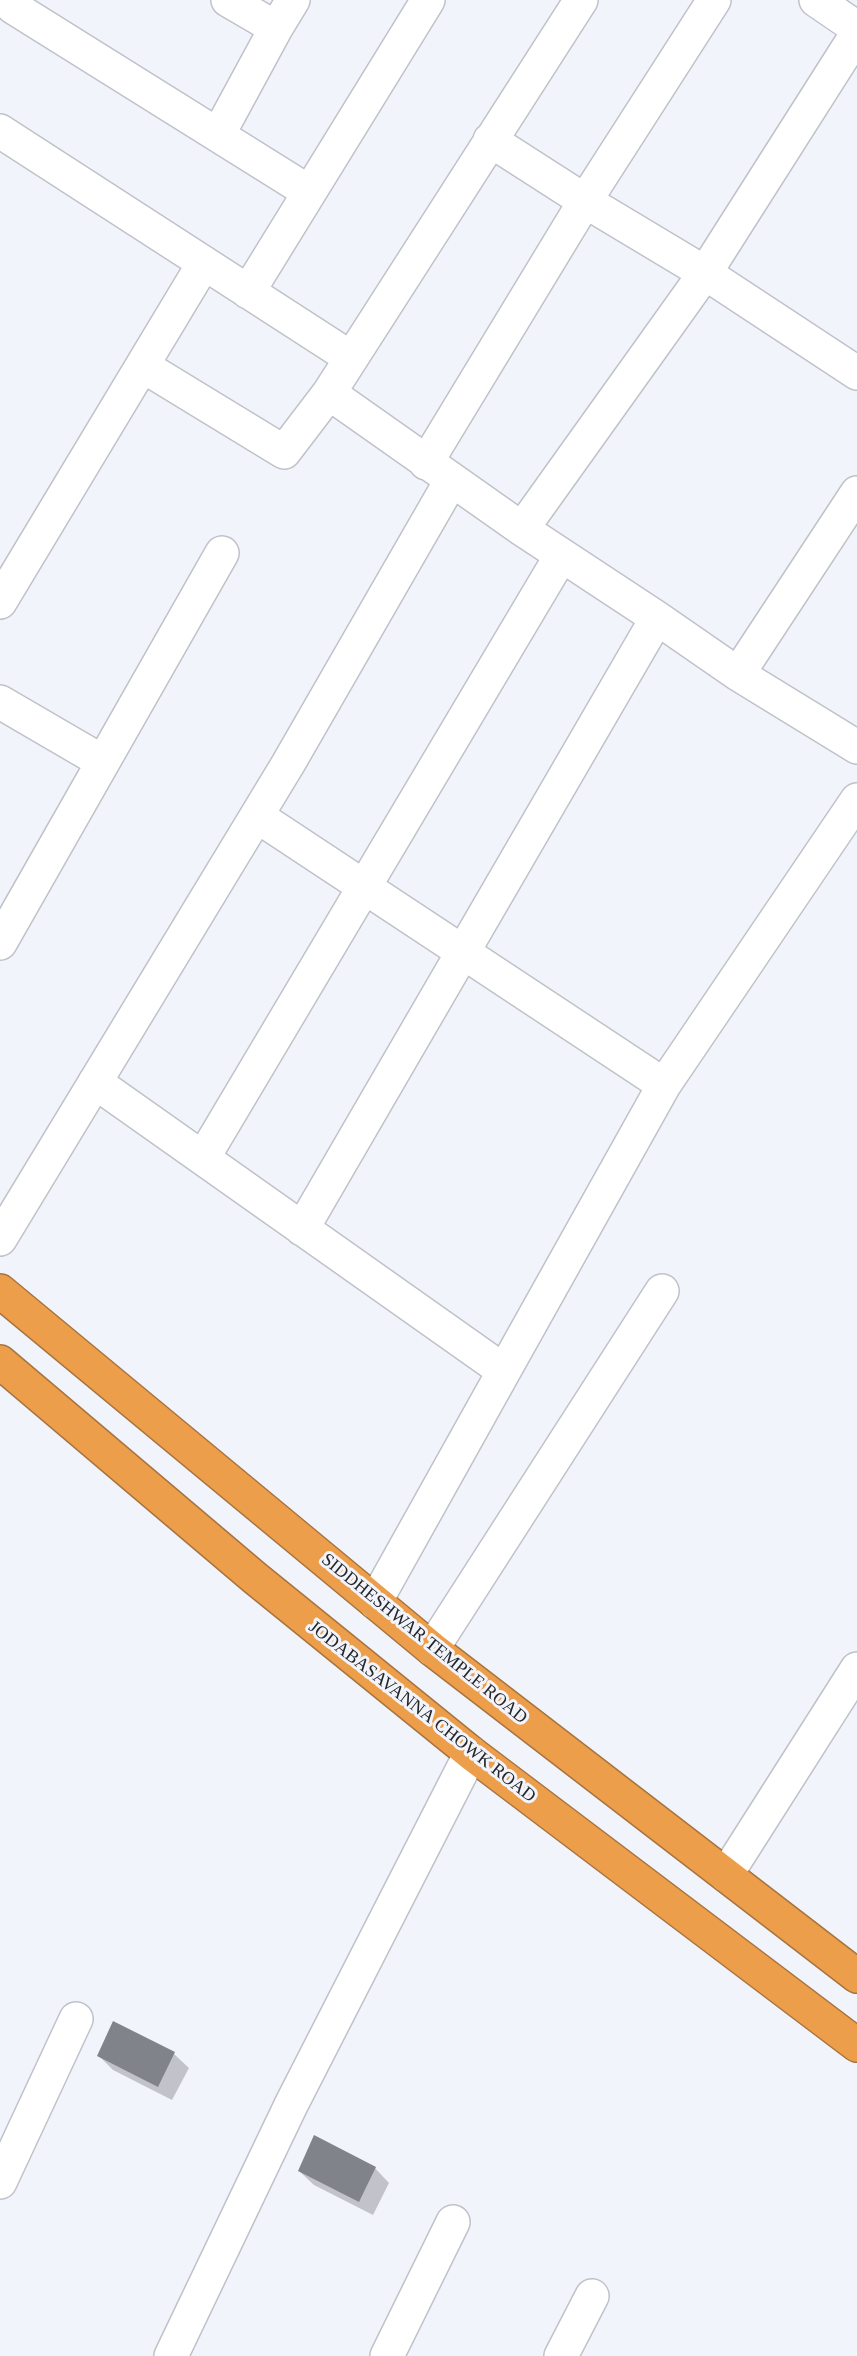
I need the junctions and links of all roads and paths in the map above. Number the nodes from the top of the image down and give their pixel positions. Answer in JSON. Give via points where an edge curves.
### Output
{"nodes":[{"id":1,"x":15,"y":0,"type":"edge"},
{"id":2,"x":228,"y":0,"type":"edge"},
{"id":3,"x":293,"y":0,"type":"edge"},
{"id":4,"x":428,"y":0,"type":"edge"},
{"id":5,"x":581,"y":0,"type":"edge"},
{"id":6,"x":714,"y":0,"type":"edge"},
{"id":7,"x":816,"y":0,"type":"edge"},
{"id":8,"x":276,"y":28,"type":"junction"},
{"id":9,"x":857,"y":28,"type":"edge"},
{"id":10,"x":857,"y":34,"type":"edge"},
{"id":11,"x":0,"y":131,"type":"edge"},
{"id":12,"x":218,"y":135,"type":"junction"},
{"id":13,"x":490,"y":140,"type":"junction"},
{"id":14,"x":309,"y":192,"type":"junction"},
{"id":15,"x":585,"y":201,"type":"junction"},
{"id":16,"x":204,"y":263,"type":"junction"},
{"id":17,"x":705,"y":273,"type":"junction"},
{"id":18,"x":248,"y":292,"type":"junction"},
{"id":19,"x":351,"y":358,"type":"junction"},
{"id":20,"x":143,"y":366,"type":"junction"},
{"id":21,"x":857,"y":374,"type":"edge"},
{"id":22,"x":328,"y":393,"type":"junction"},
{"id":23,"x":438,"y":472,"type":"junction"},
{"id":24,"x":857,"y":494,"type":"edge"},
{"id":25,"x":522,"y":529,"type":"junction"},
{"id":26,"x":222,"y":553,"type":"dead end"},
{"id":27,"x":561,"y":556,"type":"junction"},
{"id":28,"x":0,"y":602,"type":"edge"},
{"id":29,"x":657,"y":618,"type":"junction"},
{"id":30,"x":738,"y":674,"type":"junction"},
{"id":31,"x":0,"y":702,"type":"edge"},
{"id":32,"x":857,"y":747,"type":"edge"},
{"id":33,"x":103,"y":762,"type":"junction"},
{"id":34,"x":857,"y":800,"type":"edge"},
{"id":35,"x":257,"y":816,"type":"junction"},
{"id":36,"x":365,"y":887,"type":"junction"},
{"id":37,"x":0,"y":943,"type":"edge"},
{"id":38,"x":464,"y":953,"type":"junction"},
{"id":39,"x":95,"y":1082,"type":"junction"},
{"id":40,"x":664,"y":1085,"type":"junction"},
{"id":41,"x":203,"y":1158,"type":"junction"},
{"id":42,"x":302,"y":1228,"type":"junction"},
{"id":43,"x":0,"y":1239,"type":"edge"},
{"id":44,"x":0,"y":1291,"type":"edge"},
{"id":45,"x":662,"y":1291,"type":"dead end"},
{"id":46,"x":0,"y":1362,"type":"edge"},
{"id":47,"x":504,"y":1371,"type":"junction"},
{"id":48,"x":375,"y":1602,"type":"junction"},
{"id":49,"x":432,"y":1649,"type":"junction"},
{"id":50,"x":857,"y":1669,"type":"edge"},
{"id":51,"x":471,"y":1753,"type":"junction"},
{"id":52,"x":726,"y":1875,"type":"junction"},
{"id":53,"x":857,"y":1976,"type":"edge"},
{"id":54,"x":76,"y":2019,"type":"dead end"},
{"id":55,"x":857,"y":2045,"type":"edge"},
{"id":56,"x":0,"y":2182,"type":"edge"},
{"id":57,"x":453,"y":2222,"type":"dead end"},
{"id":58,"x":592,"y":2296,"type":"dead end"},
{"id":59,"x":171,"y":2356,"type":"edge"},
{"id":60,"x":387,"y":2356,"type":"edge"},
{"id":61,"x":561,"y":2356,"type":"edge"}],
"edges":[{"from":1,"to":12,"type":"street","via":[[13,7]]},
{"from":2,"to":8,"type":"street"},
{"from":3,"to":8,"type":"street"},
{"from":4,"to":14,"type":"street"},
{"from":5,"to":13,"type":"street"},
{"from":6,"to":15,"type":"street"},
{"from":7,"to":9,"type":"street"},
{"from":8,"to":12,"type":"street"},
{"from":10,"to":17,"type":"street"},
{"from":11,"to":16,"type":"street"},
{"from":12,"to":14,"type":"street"},
{"from":13,"to":15,"type":"street"},
{"from":13,"to":19,"type":"street"},
{"from":14,"to":18,"type":"street"},
{"from":15,"to":17,"type":"street"},
{"from":15,"to":23,"type":"street"},
{"from":16,"to":18,"type":"street"},
{"from":16,"to":20,"type":"street"},
{"from":17,"to":21,"type":"street"},
{"from":17,"to":25,"type":"street"},
{"from":18,"to":19,"type":"street"},
{"from":19,"to":22,"type":"street"},
{"from":20,"to":22,"type":"street","via":[[285,452]]},
{"from":20,"to":28,"type":"street"},
{"from":22,"to":23,"type":"street"},
{"from":23,"to":25,"type":"street"},
{"from":23,"to":35,"type":"street"},
{"from":24,"to":30,"type":"street"},
{"from":25,"to":27,"type":"street"},
{"from":26,"to":33,"type":"street"},
{"from":27,"to":29,"type":"street"},
{"from":27,"to":36,"type":"street"},
{"from":29,"to":30,"type":"street"},
{"from":29,"to":38,"type":"street"},
{"from":30,"to":32,"type":"street"},
{"from":31,"to":33,"type":"street"},
{"from":33,"to":37,"type":"street"},
{"from":34,"to":40,"type":"street"},
{"from":35,"to":36,"type":"street"},
{"from":35,"to":39,"type":"street"},
{"from":36,"to":38,"type":"street"},
{"from":36,"to":41,"type":"street"},
{"from":38,"to":40,"type":"street"},
{"from":38,"to":42,"type":"street"},
{"from":39,"to":41,"type":"street"},
{"from":39,"to":43,"type":"street"},
{"from":40,"to":47,"type":"street"},
{"from":41,"to":42,"type":"street"},
{"from":42,"to":47,"type":"street"},
{"from":44,"to":48,"type":"highway","name":"SIDDHESHWAR TEMPLE ROAD"},
{"from":45,"to":49,"type":"street"},
{"from":46,"to":51,"type":"highway","name":"JODABASAVANNA CHOWK ROAD","via":[[255,1578]]},
{"from":47,"to":48,"type":"street"},
{"from":48,"to":49,"type":"highway","name":"SIDDHESHWAR TEMPLE ROAD"},
{"from":49,"to":52,"type":"highway","name":"SIDDHESHWAR TEMPLE ROAD"},
{"from":50,"to":52,"type":"street"},
{"from":51,"to":55,"type":"highway","name":"JODABASAVANNA CHOWK ROAD"},
{"from":51,"to":59,"type":"street","via":[[291,2105]]},
{"from":52,"to":53,"type":"highway","name":"SIDDHESHWAR TEMPLE ROAD"},
{"from":54,"to":56,"type":"street"},
{"from":57,"to":60,"type":"street"},
{"from":58,"to":61,"type":"street"}]}
